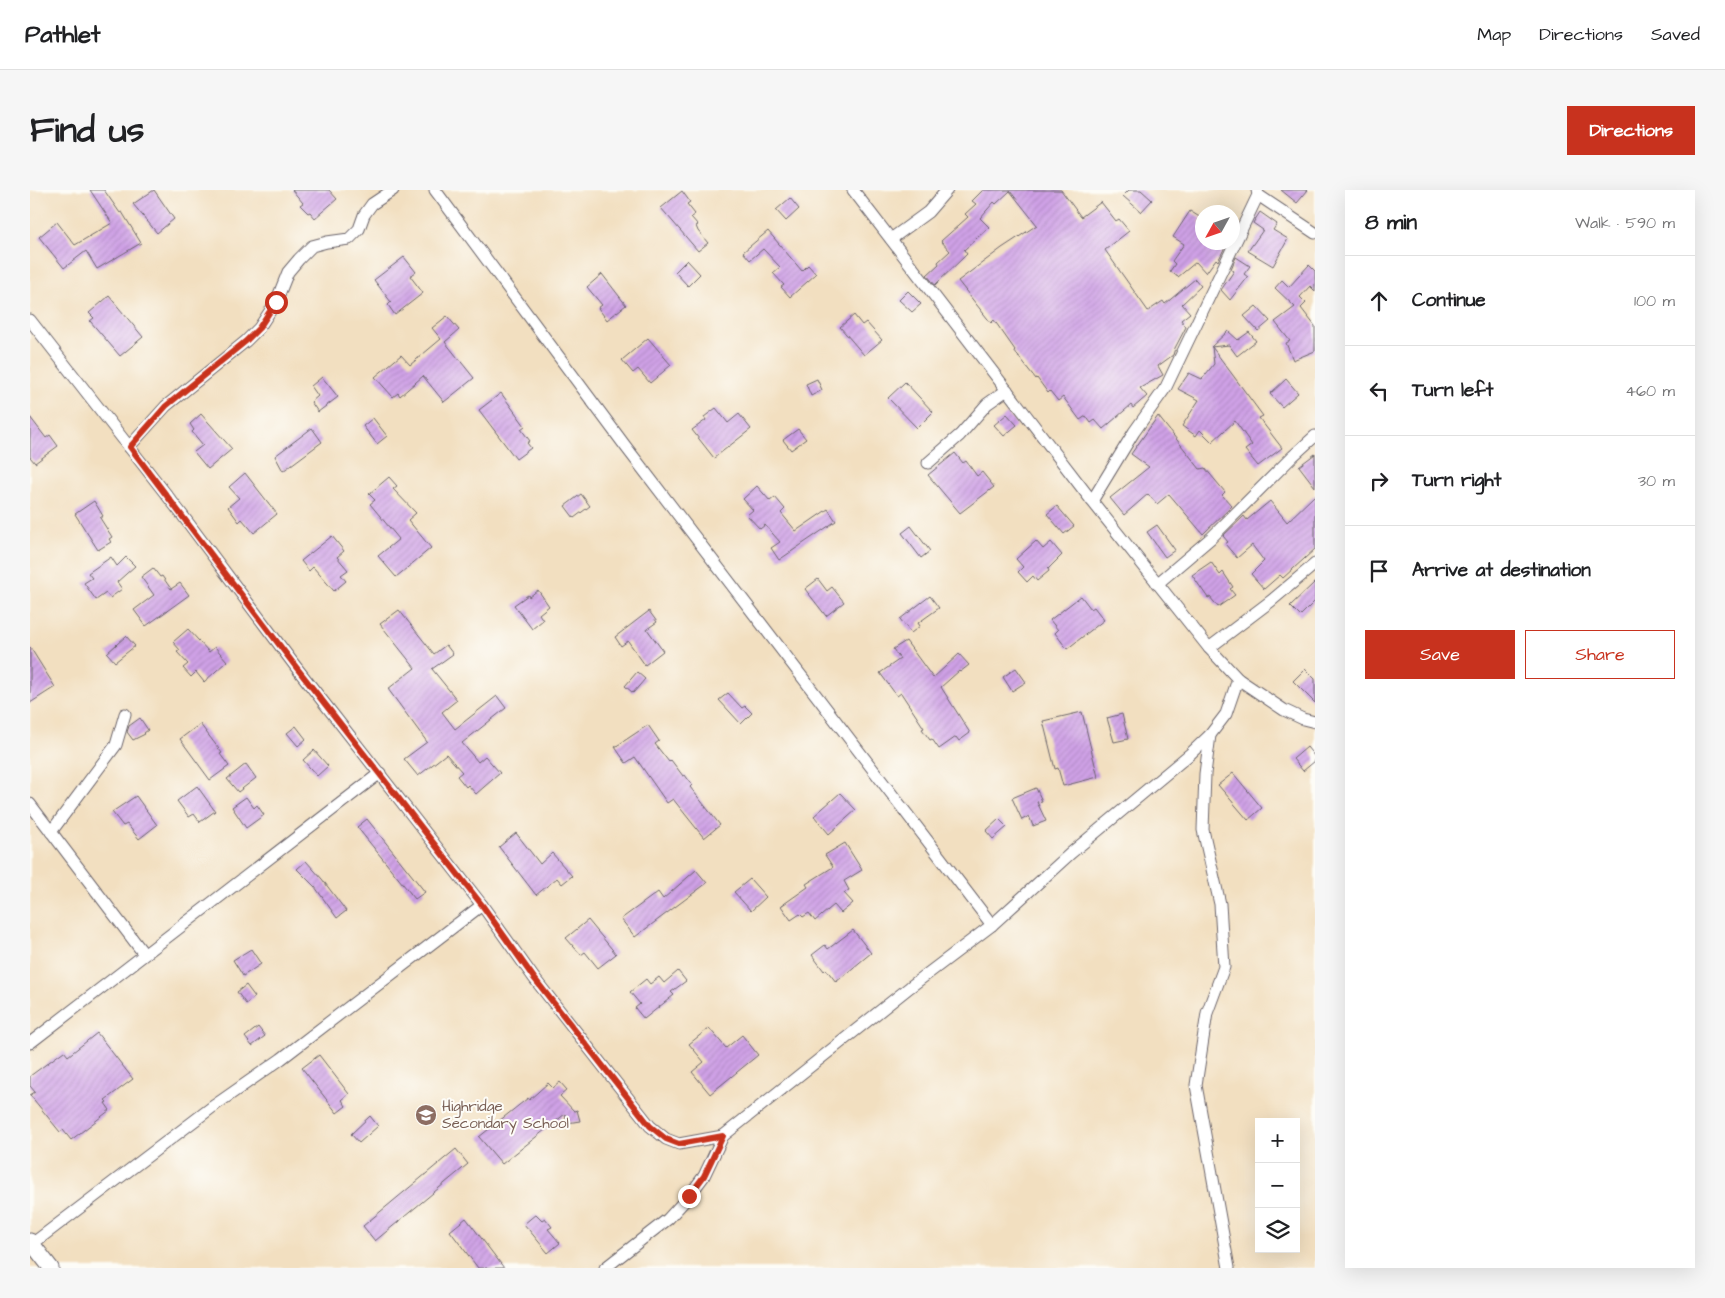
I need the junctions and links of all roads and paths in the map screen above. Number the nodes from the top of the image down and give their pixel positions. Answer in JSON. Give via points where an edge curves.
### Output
{"nodes":[{"id":1,"x":393,"y":190,"type":"edge"},
{"id":2,"x":436,"y":190,"type":"edge"},
{"id":3,"x":852,"y":190,"type":"edge"},
{"id":4,"x":946,"y":190,"type":"edge"},
{"id":5,"x":1258,"y":192,"type":"edge"},
{"id":6,"x":1315,"y":233,"type":"edge"},
{"id":7,"x":891,"y":239,"type":"junction"},
{"id":8,"x":30,"y":320,"type":"edge"},
{"id":9,"x":1007,"y":390,"type":"junction"},
{"id":10,"x":1315,"y":436,"type":"edge"},
{"id":11,"x":130,"y":447,"type":"junction"},
{"id":12,"x":928,"y":463,"type":"dead end"},
{"id":13,"x":1092,"y":501,"type":"junction"},
{"id":14,"x":1315,"y":564,"type":"edge"},
{"id":15,"x":1157,"y":584,"type":"junction"},
{"id":16,"x":1209,"y":648,"type":"junction"},
{"id":17,"x":1238,"y":680,"type":"junction"},
{"id":18,"x":125,"y":714,"type":"dead end"},
{"id":19,"x":1315,"y":722,"type":"edge"},
{"id":20,"x":1210,"y":735,"type":"junction"},
{"id":21,"x":380,"y":773,"type":"junction"},
{"id":22,"x":30,"y":804,"type":"edge"},
{"id":23,"x":51,"y":832,"type":"junction"},
{"id":24,"x":482,"y":905,"type":"junction"},
{"id":25,"x":992,"y":925,"type":"junction"},
{"id":26,"x":144,"y":954,"type":"junction"},
{"id":27,"x":30,"y":1043,"type":"edge"},
{"id":28,"x":723,"y":1136,"type":"junction"},
{"id":29,"x":31,"y":1242,"type":"edge"},
{"id":30,"x":51,"y":1268,"type":"edge"},
{"id":31,"x":605,"y":1268,"type":"edge"},
{"id":32,"x":1229,"y":1268,"type":"edge"}],
"edges":[{"from":1,"to":11,"type":"street","via":[[372,204],[360,229],[349,239],[312,246],[288,272],[276,302],[259,328],[166,406]]},
{"from":2,"to":25,"type":"street","via":[[626,447]]},
{"from":3,"to":7,"type":"street"},
{"from":4,"to":7,"type":"street","via":[[928,212]]},
{"from":5,"to":6,"type":"street"},
{"from":5,"to":13,"type":"street","via":[[1166,388],[1134,432]]},
{"from":7,"to":9,"type":"street"},
{"from":8,"to":11,"type":"street"},
{"from":9,"to":12,"type":"street","via":[[987,404]]},
{"from":9,"to":13,"type":"street"},
{"from":10,"to":15,"type":"street","via":[[1212,538]]},
{"from":11,"to":21,"type":"street"},
{"from":13,"to":15,"type":"street"},
{"from":14,"to":16,"type":"street"},
{"from":15,"to":16,"type":"street"},
{"from":16,"to":17,"type":"street"},
{"from":17,"to":19,"type":"street","via":[[1284,710]]},
{"from":17,"to":20,"type":"street","via":[[1226,714]]},
{"from":18,"to":23,"type":"street","via":[[116,745]]},
{"from":20,"to":25,"type":"street"},
{"from":20,"to":32,"type":"street","via":[[1203,830],[1220,904],[1224,967],[1207,1013],[1196,1085]]},
{"from":21,"to":24,"type":"street"},
{"from":21,"to":26,"type":"street"},
{"from":22,"to":23,"type":"street"},
{"from":23,"to":26,"type":"street"},
{"from":24,"to":28,"type":"street","via":[[534,978],[650,1126],[666,1139],[679,1144]]},
{"from":24,"to":29,"type":"street","via":[[281,1059]]},
{"from":25,"to":28,"type":"street"},
{"from":26,"to":27,"type":"street"},
{"from":28,"to":31,"type":"street","via":[[704,1176],[689,1196],[668,1219]]},
{"from":29,"to":30,"type":"street"}]}
